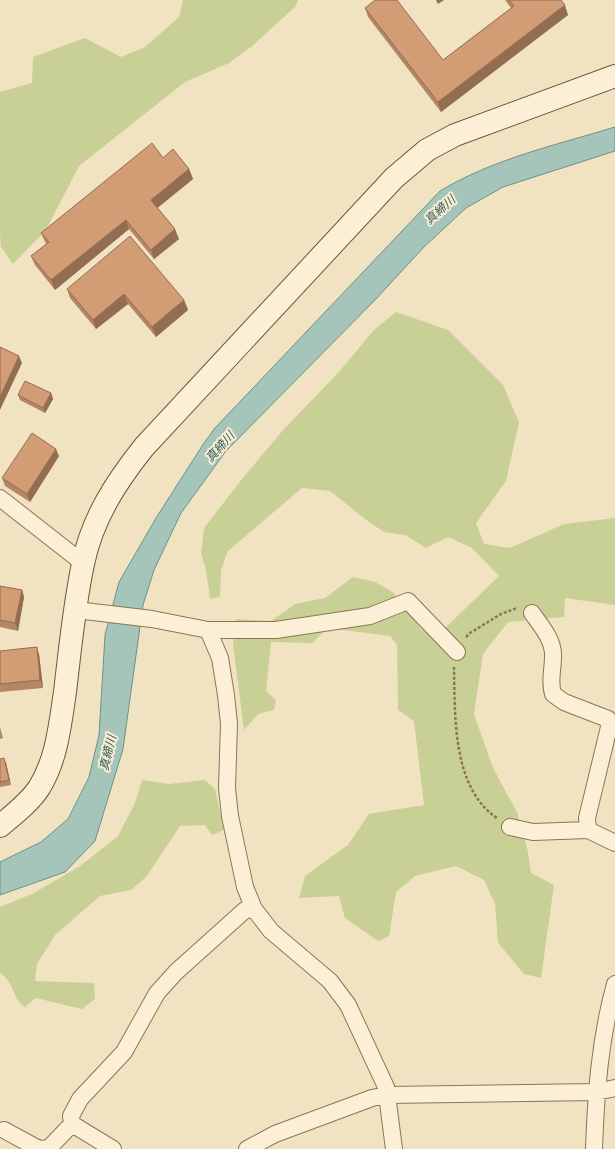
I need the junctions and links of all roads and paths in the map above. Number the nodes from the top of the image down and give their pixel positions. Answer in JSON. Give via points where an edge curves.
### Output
{"nodes":[{"id":1,"x":615,"y":76,"type":"edge"},
{"id":2,"x":0,"y":498,"type":"edge"},
{"id":3,"x":83,"y":563,"type":"junction"},
{"id":4,"x":82,"y":611,"type":"junction"},
{"id":5,"x":532,"y":613,"type":"joint"},
{"id":6,"x":208,"y":630,"type":"junction"},
{"id":7,"x":457,"y":652,"type":"junction"},
{"id":8,"x":0,"y":826,"type":"edge"},
{"id":9,"x":510,"y":827,"type":"joint"},
{"id":10,"x":588,"y":830,"type":"junction"},
{"id":11,"x":615,"y":843,"type":"edge"},
{"id":12,"x":254,"y":909,"type":"junction"},
{"id":13,"x":615,"y":984,"type":"edge"},
{"id":14,"x":615,"y":1088,"type":"edge"},
{"id":15,"x":596,"y":1092,"type":"junction"},
{"id":16,"x":387,"y":1095,"type":"junction"},
{"id":17,"x":72,"y":1124,"type":"junction"},
{"id":18,"x":4,"y":1130,"type":"dead end"},
{"id":19,"x":113,"y":1149,"type":"edge"},
{"id":20,"x":247,"y":1149,"type":"edge"},
{"id":21,"x":394,"y":1149,"type":"edge"},
{"id":22,"x":594,"y":1149,"type":"edge"}],
"edges":[{"from":1,"to":3,"type":"street","via":[[455,136],[427,150],[394,178],[196,390],[122,474],[104,505]]},
{"from":2,"to":3,"type":"street"},
{"from":3,"to":4,"type":"street"},
{"from":4,"to":6,"type":"street","via":[[152,619]]},
{"from":4,"to":8,"type":"street","via":[[52,762],[38,789],[20,810]]},
{"from":5,"to":7,"type":"path","via":[[520,607],[500,614],[470,633]]},
{"from":5,"to":10,"type":"street","via":[[550,640],[554,656],[550,685],[553,694],[564,702],[608,719],[609,727],[587,818]]},
{"from":6,"to":7,"type":"street","via":[[276,630],[328,623],[370,616],[408,600]]},
{"from":6,"to":12,"type":"street","via":[[220,658],[226,695],[229,724],[227,788],[230,816],[245,887]]},
{"from":7,"to":9,"type":"path","via":[[454,663],[459,754],[472,790],[489,813]]},
{"from":9,"to":10,"type":"street","via":[[533,832]]},
{"from":10,"to":11,"type":"street"},
{"from":12,"to":16,"type":"street","via":[[271,931],[330,981],[348,1005],[386,1087]]},
{"from":12,"to":17,"type":"street","via":[[245,910],[176,972],[157,993],[124,1052],[80,1099],[71,1116]]},
{"from":13,"to":15,"type":"street","via":[[606,1016]]},
{"from":14,"to":15,"type":"street"},
{"from":15,"to":16,"type":"street"},
{"from":15,"to":22,"type":"street"},
{"from":16,"to":20,"type":"street","via":[[275,1134]]},
{"from":16,"to":21,"type":"street"},
{"from":17,"to":18,"type":"street","via":[[49,1148],[39,1148]]},
{"from":17,"to":19,"type":"street"}]}
